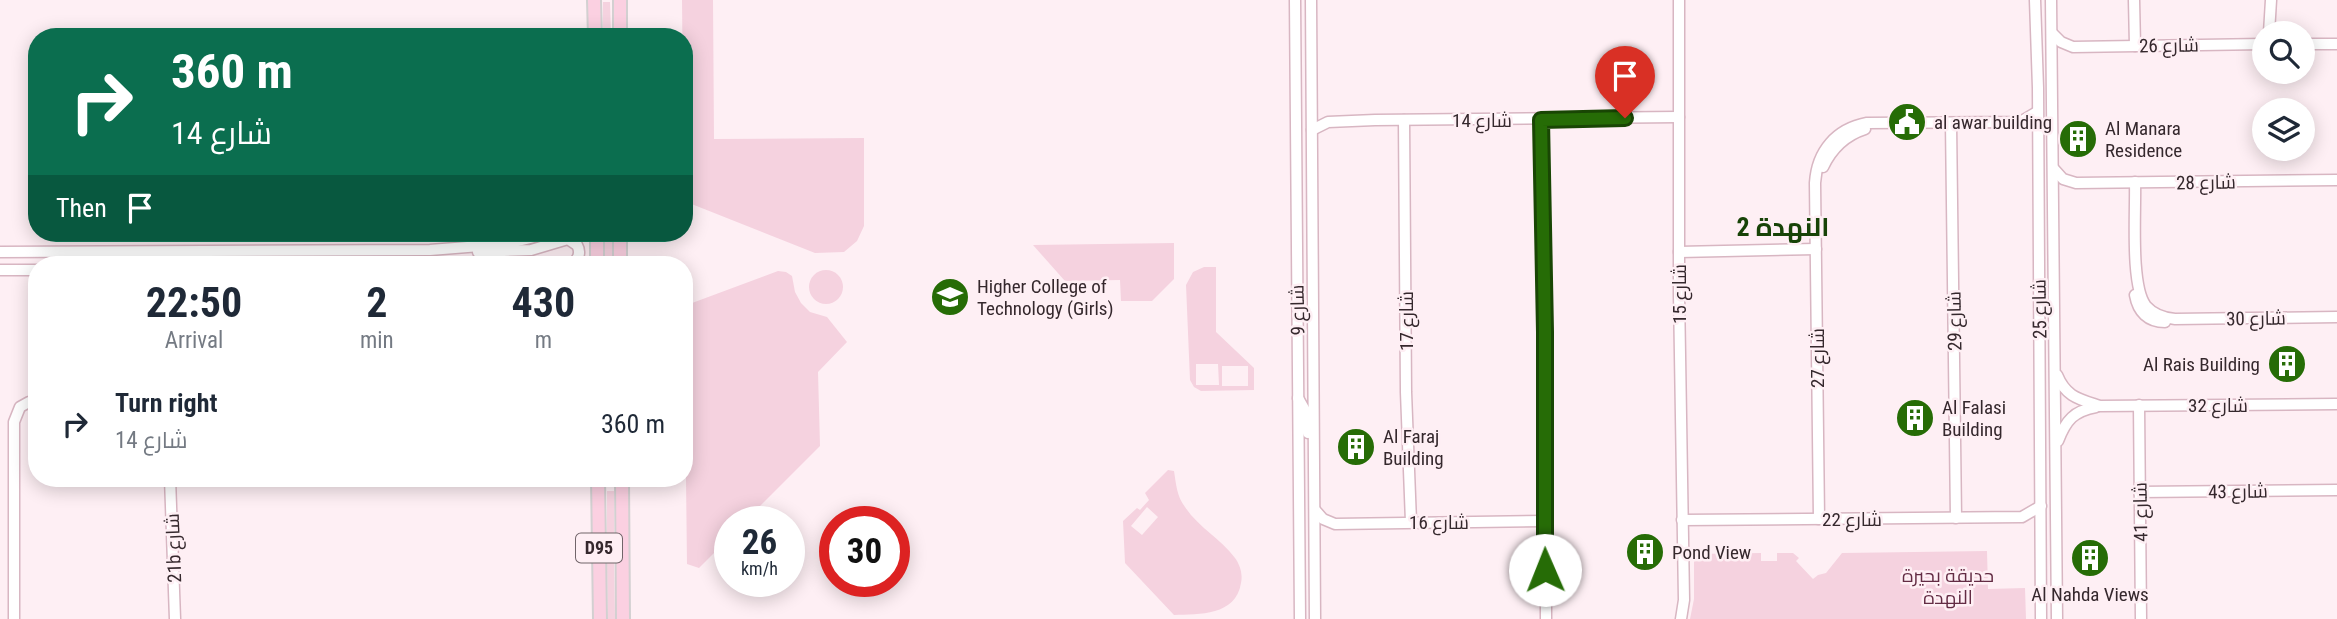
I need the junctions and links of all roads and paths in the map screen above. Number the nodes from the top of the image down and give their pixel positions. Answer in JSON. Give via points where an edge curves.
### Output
{"nodes":[{"id":1,"x":587,"y":0,"type":"edge"},
{"id":2,"x":594,"y":0,"type":"edge"},
{"id":3,"x":620,"y":0,"type":"edge"},
{"id":4,"x":1295,"y":0,"type":"edge"},
{"id":5,"x":1311,"y":0,"type":"edge"},
{"id":6,"x":1679,"y":0,"type":"edge"},
{"id":7,"x":2035,"y":0,"type":"edge"},
{"id":8,"x":2051,"y":0,"type":"edge"},
{"id":9,"x":2134,"y":0,"type":"edge"},
{"id":10,"x":2271,"y":0,"type":"edge"},
{"id":11,"x":594,"y":18,"type":"junction"},
{"id":12,"x":2270,"y":21,"type":"edge"},
{"id":13,"x":595,"y":28,"type":"edge"},
{"id":14,"x":620,"y":28,"type":"edge"},
{"id":15,"x":2053,"y":33,"type":"junction"},
{"id":16,"x":2252,"y":44,"type":"edge"},
{"id":17,"x":2315,"y":44,"type":"edge"},
{"id":18,"x":2337,"y":44,"type":"edge"},
{"id":19,"x":2135,"y":46,"type":"junction"},
{"id":20,"x":2073,"y":47,"type":"junction"},
{"id":21,"x":2053,"y":60,"type":"junction"},
{"id":22,"x":2037,"y":112,"type":"junction"},
{"id":23,"x":1312,"y":114,"type":"junction"},
{"id":24,"x":1679,"y":117,"type":"junction"},
{"id":25,"x":1404,"y":120,"type":"junction"},
{"id":26,"x":1541,"y":120,"type":"junction"},
{"id":27,"x":1328,"y":122,"type":"junction"},
{"id":28,"x":2020,"y":122,"type":"junction"},
{"id":29,"x":1951,"y":123,"type":"junction"},
{"id":30,"x":1312,"y":130,"type":"junction"},
{"id":31,"x":2037,"y":131,"type":"junction"},
{"id":32,"x":2054,"y":169,"type":"junction"},
{"id":33,"x":2337,"y":180,"type":"edge"},
{"id":34,"x":2076,"y":183,"type":"junction"},
{"id":35,"x":2135,"y":183,"type":"junction"},
{"id":36,"x":2054,"y":198,"type":"junction"},
{"id":37,"x":513,"y":242,"type":"edge"},
{"id":38,"x":558,"y":242,"type":"edge"},
{"id":39,"x":1816,"y":249,"type":"junction"},
{"id":40,"x":430,"y":250,"type":"junction"},
{"id":41,"x":0,"y":252,"type":"edge"},
{"id":42,"x":1679,"y":252,"type":"junction"},
{"id":43,"x":28,"y":270,"type":"edge"},
{"id":44,"x":0,"y":271,"type":"edge"},
{"id":45,"x":2337,"y":317,"type":"edge"},
{"id":46,"x":2056,"y":372,"type":"junction"},
{"id":47,"x":1298,"y":398,"type":"junction"},
{"id":48,"x":2337,"y":404,"type":"edge"},
{"id":49,"x":2100,"y":405,"type":"junction"},
{"id":50,"x":2139,"y":405,"type":"junction"},
{"id":51,"x":28,"y":410,"type":"edge"},
{"id":52,"x":2056,"y":445,"type":"junction"},
{"id":53,"x":1314,"y":457,"type":"junction"},
{"id":54,"x":170,"y":487,"type":"edge"},
{"id":55,"x":598,"y":487,"type":"edge"},
{"id":56,"x":622,"y":487,"type":"edge"},
{"id":57,"x":2337,"y":490,"type":"edge"},
{"id":58,"x":2139,"y":492,"type":"junction"},
{"id":59,"x":2041,"y":506,"type":"junction"},
{"id":60,"x":1315,"y":509,"type":"junction"},
{"id":61,"x":2022,"y":517,"type":"junction"},
{"id":62,"x":1956,"y":518,"type":"junction"},
{"id":63,"x":1819,"y":519,"type":"junction"},
{"id":64,"x":1682,"y":520,"type":"junction"},
{"id":65,"x":1544,"y":521,"type":"junction"},
{"id":66,"x":1411,"y":522,"type":"junction"},
{"id":67,"x":1335,"y":523,"type":"junction"},
{"id":68,"x":2041,"y":530,"type":"junction"},
{"id":69,"x":1315,"y":536,"type":"junction"},
{"id":70,"x":1683,"y":588,"type":"junction"},
{"id":71,"x":14,"y":619,"type":"edge"},
{"id":72,"x":174,"y":619,"type":"edge"},
{"id":73,"x":600,"y":619,"type":"edge"},
{"id":74,"x":623,"y":619,"type":"edge"},
{"id":75,"x":1300,"y":619,"type":"edge"},
{"id":76,"x":1315,"y":619,"type":"edge"},
{"id":77,"x":1546,"y":619,"type":"edge"},
{"id":78,"x":1675,"y":619,"type":"edge"},
{"id":79,"x":1681,"y":619,"type":"edge"},
{"id":80,"x":2041,"y":619,"type":"edge"},
{"id":81,"x":2057,"y":619,"type":"edge"},
{"id":82,"x":2141,"y":619,"type":"edge"}],
"edges":[{"from":1,"to":11,"type":"street"},
{"from":2,"to":11,"type":"main road"},
{"from":3,"to":14,"type":"main road"},
{"from":4,"to":47,"type":"street","name":"شارع 9"},
{"from":5,"to":23,"type":"street","name":"شارع 9"},
{"from":6,"to":24,"type":"street","name":"شارع 15"},
{"from":7,"to":22,"type":"street","name":"شارع 25"},
{"from":8,"to":15,"type":"street","name":"شارع 25"},
{"from":9,"to":19,"type":"street"},
{"from":10,"to":12,"type":"street"},
{"from":11,"to":13,"type":"main road"},
{"from":15,"to":20,"type":"street"},
{"from":15,"to":21,"type":"street","name":"شارع 25"},
{"from":16,"to":19,"type":"street","name":"شارع 26"},
{"from":17,"to":18,"type":"street"},
{"from":19,"to":20,"type":"street","name":"شارع 26"},
{"from":20,"to":21,"type":"street"},
{"from":21,"to":32,"type":"street","name":"شارع 25"},
{"from":22,"to":28,"type":"street","name":"شارع 27"},
{"from":22,"to":31,"type":"street","name":"شارع 25"},
{"from":23,"to":27,"type":"street","name":"شارع 14"},
{"from":23,"to":30,"type":"street","name":"شارع 9"},
{"from":24,"to":26,"type":"street","name":"شارع 14"},
{"from":24,"to":42,"type":"street","name":"شارع 15"},
{"from":25,"to":26,"type":"street","name":"شارع 14"},
{"from":25,"to":27,"type":"street","name":"شارع 14"},
{"from":25,"to":66,"type":"street","name":"شارع 17"},
{"from":26,"to":65,"type":"street"},
{"from":27,"to":30,"type":"street","name":"شارع 14"},
{"from":28,"to":29,"type":"street","name":"شارع 27"},
{"from":28,"to":31,"type":"street","name":"شارع 27"},
{"from":29,"to":39,"type":"street","name":"شارع 27","via":[[1892,124],[1859,131],[1834,148],[1823,167],[1816,198]]},
{"from":29,"to":62,"type":"street","name":"شارع 29"},
{"from":30,"to":53,"type":"street","name":"شارع 9"},
{"from":31,"to":59,"type":"street","name":"شارع 25"},
{"from":32,"to":34,"type":"street","via":[[2063,179]]},
{"from":32,"to":36,"type":"street","name":"شارع 25"},
{"from":33,"to":35,"type":"street","name":"شارع 28"},
{"from":34,"to":35,"type":"street","name":"شارع 28"},
{"from":34,"to":36,"type":"street"},
{"from":35,"to":45,"type":"street","name":"شارع 30","via":[[2137,281],[2148,308],[2160,316]]},
{"from":36,"to":46,"type":"street","name":"شارع 25"},
{"from":37,"to":40,"type":"street"},
{"from":38,"to":40,"type":"street","via":[[510,251]]},
{"from":39,"to":42,"type":"street"},
{"from":39,"to":63,"type":"street","name":"شارع 27"},
{"from":40,"to":41,"type":"street"},
{"from":42,"to":64,"type":"street","name":"شارع 15"},
{"from":43,"to":44,"type":"street"},
{"from":46,"to":49,"type":"street","name":"شارع 32","via":[[2070,395]]},
{"from":46,"to":52,"type":"street","name":"شارع 25"},
{"from":47,"to":53,"type":"street","via":[[1307,414]]},
{"from":47,"to":75,"type":"street","name":"شارع 9"},
{"from":48,"to":50,"type":"street","name":"شارع 32"},
{"from":49,"to":50,"type":"street","name":"شارع 32"},
{"from":49,"to":52,"type":"street","name":"شارع 32","via":[[2070,418]]},
{"from":50,"to":58,"type":"street","name":"شارع 41"},
{"from":51,"to":71,"type":"street","via":[[14,430]]},
{"from":52,"to":81,"type":"street","name":"شارع 25"},
{"from":53,"to":60,"type":"street","name":"شارع 9"},
{"from":54,"to":72,"type":"street","name":"21b شارع"},
{"from":55,"to":73,"type":"main road","number":"D95"},
{"from":56,"to":74,"type":"main road","number":"D95"},
{"from":57,"to":58,"type":"street","name":"شارع 43"},
{"from":58,"to":82,"type":"street","name":"شارع 41"},
{"from":59,"to":61,"type":"street","name":"شارع 22"},
{"from":59,"to":68,"type":"street","name":"شارع 25"},
{"from":60,"to":67,"type":"street","via":[[1323,519]]},
{"from":60,"to":69,"type":"street","name":"شارع 9"},
{"from":61,"to":62,"type":"street","name":"شارع 22"},
{"from":61,"to":68,"type":"street"},
{"from":62,"to":63,"type":"street","name":"شارع 22"},
{"from":63,"to":64,"type":"street","name":"شارع 22"},
{"from":64,"to":70,"type":"street","name":"شارع 15"},
{"from":65,"to":66,"type":"street","name":"شارع 16"},
{"from":65,"to":77,"type":"street"},
{"from":66,"to":67,"type":"street","name":"شارع 16"},
{"from":67,"to":69,"type":"street"},
{"from":68,"to":80,"type":"street","name":"شارع 25"},
{"from":69,"to":76,"type":"street","name":"شارع 9"},
{"from":70,"to":78,"type":"street","name":"شارع 15"},
{"from":70,"to":79,"type":"street","name":"شارع 15"}]}
